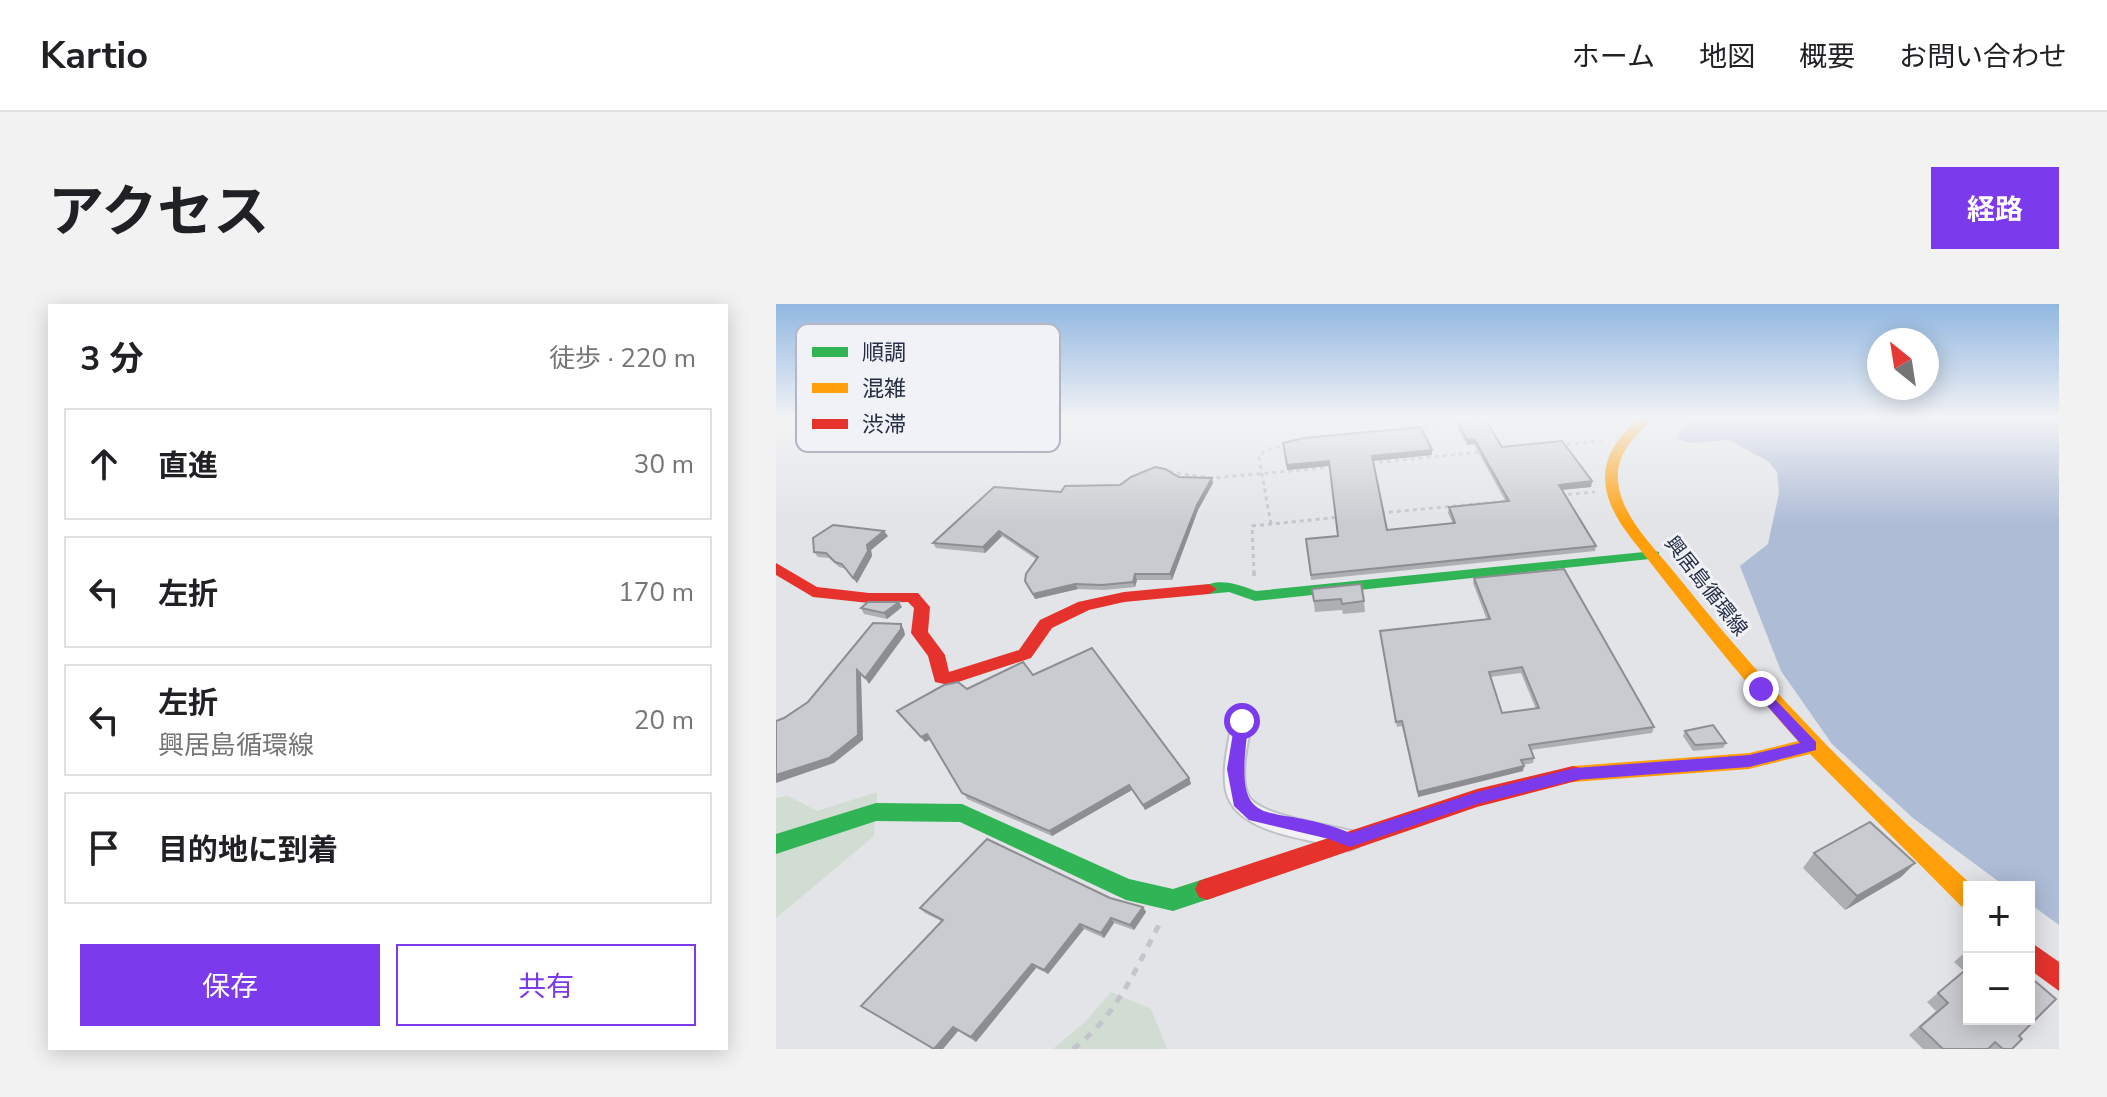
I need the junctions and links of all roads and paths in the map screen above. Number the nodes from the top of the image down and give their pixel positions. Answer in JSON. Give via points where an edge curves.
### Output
{"nodes":[{"id":1,"x":1260,"y":454,"type":"edge"},
{"id":2,"x":1463,"y":454,"type":"edge"},
{"id":3,"x":1616,"y":454,"type":"edge"},
{"id":4,"x":1369,"y":463,"type":"edge"},
{"id":5,"x":1338,"y":466,"type":"edge"},
{"id":6,"x":1161,"y":471,"type":"edge"},
{"id":7,"x":1262,"y":474,"type":"junction"},
{"id":8,"x":1613,"y":490,"type":"junction"},
{"id":9,"x":1551,"y":496,"type":"edge"},
{"id":10,"x":1520,"y":499,"type":"edge"},
{"id":11,"x":1380,"y":513,"type":"edge"},
{"id":12,"x":1349,"y":516,"type":"edge"},
{"id":13,"x":1271,"y":524,"type":"junction"},
{"id":14,"x":1654,"y":555,"type":"junction"},
{"id":15,"x":776,"y":568,"type":"edge"},
{"id":16,"x":1255,"y":596,"type":"junction"},
{"id":17,"x":1242,"y":721,"type":"dead end"},
{"id":18,"x":1811,"y":746,"type":"junction"},
{"id":19,"x":1350,"y":840,"type":"junction"},
{"id":20,"x":776,"y":844,"type":"edge"},
{"id":21,"x":1963,"y":893,"type":"edge"},
{"id":22,"x":1173,"y":900,"type":"junction"},
{"id":23,"x":2035,"y":958,"type":"edge"},
{"id":24,"x":2059,"y":978,"type":"edge"},
{"id":25,"x":1073,"y":1049,"type":"edge"}],
"edges":[{"from":1,"to":7,"type":"path"},
{"from":2,"to":4,"type":"path"},
{"from":3,"to":8,"type":"street"},
{"from":5,"to":7,"type":"path"},
{"from":6,"to":7,"type":"path","via":[[1212,478]]},
{"from":7,"to":13,"type":"path"},
{"from":8,"to":9,"type":"path"},
{"from":8,"to":14,"type":"street","name":"興居島循環線","via":[[1619,508]]},
{"from":10,"to":11,"type":"path"},
{"from":12,"to":13,"type":"path"},
{"from":13,"to":16,"type":"path","via":[[1252,526]]},
{"from":14,"to":16,"type":"street"},
{"from":14,"to":18,"type":"street","name":"興居島循環線","via":[[1719,641]]},
{"from":15,"to":16,"type":"street","via":[[813,592],[919,601],[919,633],[936,655],[941,677],[949,679],[1025,654],[1043,626],[1089,602],[1230,587]]},
{"from":17,"to":19,"type":"street","via":[[1235,769],[1240,802],[1254,816]]},
{"from":18,"to":19,"type":"street","via":[[1749,761],[1575,774],[1477,798]]},
{"from":18,"to":21,"type":"street","name":"興居島循環線"},
{"from":19,"to":22,"type":"street"},
{"from":20,"to":22,"type":"street","via":[[876,812],[962,813],[1126,889]]},
{"from":22,"to":25,"type":"path","via":[[1124,999],[1093,1036]]},
{"from":23,"to":24,"type":"street"}]}
